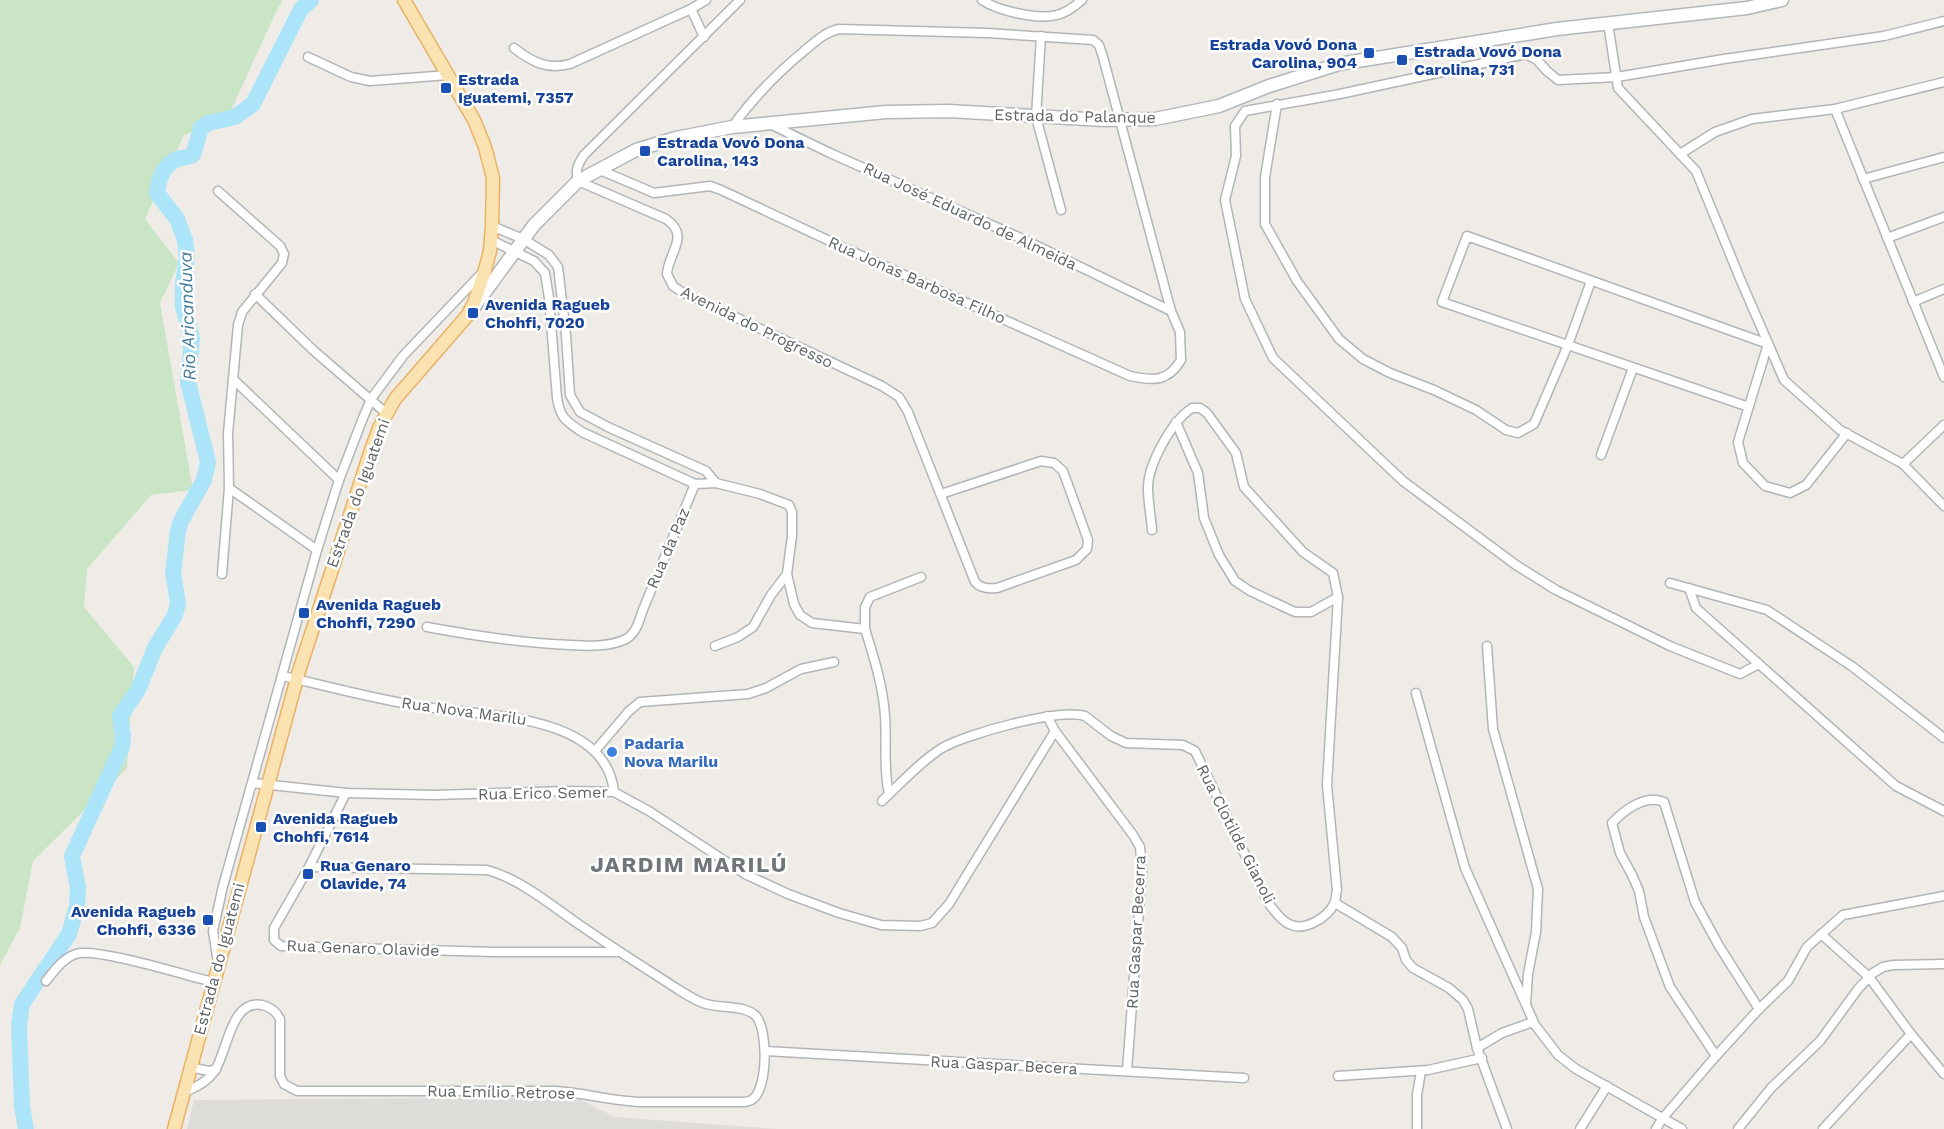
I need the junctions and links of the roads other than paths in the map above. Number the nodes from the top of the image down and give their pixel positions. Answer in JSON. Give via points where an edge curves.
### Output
{"nodes":[{"id":1,"x":404,"y":0,"type":"edge"},
{"id":2,"x":706,"y":0,"type":"edge"},
{"id":3,"x":740,"y":0,"type":"edge"},
{"id":4,"x":982,"y":0,"type":"edge"},
{"id":5,"x":1082,"y":0,"type":"edge"},
{"id":6,"x":1782,"y":0,"type":"edge"},
{"id":7,"x":691,"y":9,"type":"junction"},
{"id":8,"x":1944,"y":21,"type":"edge"},
{"id":9,"x":1608,"y":23,"type":"junction"},
{"id":10,"x":1041,"y":36,"type":"junction"},
{"id":11,"x":704,"y":37,"type":"junction"},
{"id":12,"x":514,"y":48,"type":"dead end"},
{"id":13,"x":308,"y":57,"type":"dead end"},
{"id":14,"x":448,"y":75,"type":"junction"},
{"id":15,"x":1617,"y":77,"type":"junction"},
{"id":16,"x":1944,"y":82,"type":"edge"},
{"id":17,"x":1278,"y":104,"type":"junction"},
{"id":18,"x":1835,"y":109,"type":"junction"},
{"id":19,"x":1036,"y":117,"type":"junction"},
{"id":20,"x":1121,"y":120,"type":"junction"},
{"id":21,"x":767,"y":122,"type":"junction"},
{"id":22,"x":732,"y":127,"type":"junction"},
{"id":23,"x":1680,"y":154,"type":"junction"},
{"id":24,"x":1944,"y":157,"type":"edge"},
{"id":25,"x":600,"y":170,"type":"junction"},
{"id":26,"x":1863,"y":179,"type":"junction"},
{"id":27,"x":578,"y":181,"type":"junction"},
{"id":28,"x":218,"y":191,"type":"dead end"},
{"id":29,"x":1061,"y":210,"type":"dead end"},
{"id":30,"x":1944,"y":217,"type":"edge"},
{"id":31,"x":492,"y":226,"type":"junction"},
{"id":32,"x":1887,"y":238,"type":"junction"},
{"id":33,"x":523,"y":239,"type":"junction"},
{"id":34,"x":491,"y":240,"type":"junction"},
{"id":35,"x":516,"y":251,"type":"junction"},
{"id":36,"x":485,"y":270,"type":"junction"},
{"id":37,"x":1592,"y":281,"type":"junction"},
{"id":38,"x":1944,"y":290,"type":"edge"},
{"id":39,"x":255,"y":294,"type":"junction"},
{"id":40,"x":1913,"y":302,"type":"junction"},
{"id":41,"x":1171,"y":311,"type":"junction"},
{"id":42,"x":468,"y":316,"type":"junction"},
{"id":43,"x":1768,"y":344,"type":"junction"},
{"id":44,"x":1568,"y":345,"type":"junction"},
{"id":45,"x":1941,"y":362,"type":"edge"},
{"id":46,"x":1633,"y":368,"type":"junction"},
{"id":47,"x":1944,"y":376,"type":"edge"},
{"id":48,"x":233,"y":379,"type":"junction"},
{"id":49,"x":371,"y":399,"type":"junction"},
{"id":50,"x":1749,"y":407,"type":"junction"},
{"id":51,"x":386,"y":413,"type":"junction"},
{"id":52,"x":1176,"y":422,"type":"junction"},
{"id":53,"x":1944,"y":425,"type":"edge"},
{"id":54,"x":1847,"y":433,"type":"junction"},
{"id":55,"x":1601,"y":455,"type":"dead end"},
{"id":56,"x":1903,"y":464,"type":"junction"},
{"id":57,"x":339,"y":480,"type":"junction"},
{"id":58,"x":716,"y":483,"type":"junction"},
{"id":59,"x":695,"y":484,"type":"junction"},
{"id":60,"x":229,"y":488,"type":"junction"},
{"id":61,"x":941,"y":495,"type":"junction"},
{"id":62,"x":1944,"y":506,"type":"edge"},
{"id":63,"x":1152,"y":530,"type":"dead end"},
{"id":64,"x":317,"y":550,"type":"junction"},
{"id":65,"x":222,"y":574,"type":"dead end"},
{"id":66,"x":787,"y":574,"type":"junction"},
{"id":67,"x":921,"y":577,"type":"dead end"},
{"id":68,"x":1670,"y":583,"type":"dead end"},
{"id":69,"x":1689,"y":588,"type":"junction"},
{"id":70,"x":1338,"y":597,"type":"junction"},
{"id":71,"x":427,"y":627,"type":"dead end"},
{"id":72,"x":865,"y":629,"type":"junction"},
{"id":73,"x":715,"y":645,"type":"dead end"},
{"id":74,"x":1487,"y":646,"type":"dead end"},
{"id":75,"x":834,"y":662,"type":"dead end"},
{"id":76,"x":1759,"y":664,"type":"junction"},
{"id":77,"x":283,"y":676,"type":"junction"},
{"id":78,"x":297,"y":679,"type":"junction"},
{"id":79,"x":1416,"y":693,"type":"dead end"},
{"id":80,"x":1047,"y":716,"type":"junction"},
{"id":81,"x":1055,"y":731,"type":"junction"},
{"id":82,"x":1944,"y":738,"type":"edge"},
{"id":83,"x":595,"y":751,"type":"junction"},
{"id":84,"x":252,"y":783,"type":"junction"},
{"id":85,"x":268,"y":784,"type":"junction"},
{"id":86,"x":614,"y":792,"type":"junction"},
{"id":87,"x":346,"y":793,"type":"junction"},
{"id":88,"x":1944,"y":811,"type":"edge"},
{"id":89,"x":309,"y":867,"type":"junction"},
{"id":90,"x":1944,"y":896,"type":"edge"},
{"id":91,"x":1335,"y":903,"type":"junction"},
{"id":92,"x":1821,"y":934,"type":"junction"},
{"id":93,"x":620,"y":952,"type":"junction"},
{"id":94,"x":218,"y":962,"type":"junction"},
{"id":95,"x":1944,"y":964,"type":"edge"},
{"id":96,"x":1869,"y":977,"type":"junction"},
{"id":97,"x":45,"y":981,"type":"dead end"},
{"id":98,"x":213,"y":982,"type":"junction"},
{"id":99,"x":1526,"y":1007,"type":"junction"},
{"id":100,"x":1759,"y":1009,"type":"junction"},
{"id":101,"x":1533,"y":1022,"type":"junction"},
{"id":102,"x":1911,"y":1034,"type":"junction"},
{"id":103,"x":1478,"y":1048,"type":"junction"},
{"id":104,"x":765,"y":1051,"type":"junction"},
{"id":105,"x":1716,"y":1056,"type":"junction"},
{"id":106,"x":1482,"y":1058,"type":"junction"},
{"id":107,"x":189,"y":1068,"type":"junction"},
{"id":108,"x":216,"y":1069,"type":"junction"},
{"id":109,"x":1127,"y":1071,"type":"junction"},
{"id":110,"x":1421,"y":1071,"type":"junction"},
{"id":111,"x":1944,"y":1074,"type":"edge"},
{"id":112,"x":1338,"y":1076,"type":"dead end"},
{"id":113,"x":1244,"y":1078,"type":"dead end"},
{"id":114,"x":1607,"y":1086,"type":"junction"},
{"id":115,"x":183,"y":1093,"type":"junction"},
{"id":116,"x":1662,"y":1119,"type":"junction"},
{"id":117,"x":174,"y":1129,"type":"edge"},
{"id":118,"x":1417,"y":1129,"type":"edge"},
{"id":119,"x":1507,"y":1129,"type":"edge"},
{"id":120,"x":1580,"y":1129,"type":"edge"},
{"id":121,"x":1656,"y":1129,"type":"edge"},
{"id":122,"x":1682,"y":1129,"type":"edge"},
{"id":123,"x":1738,"y":1129,"type":"edge"},
{"id":124,"x":1823,"y":1129,"type":"edge"}],
"edges":[{"from":1,"to":14,"type":"main road","name":"Estrada do Iguatemi"},
{"from":2,"to":7,"type":"street"},
{"from":3,"to":11,"type":"street"},
{"from":4,"to":5,"type":"street","via":[[1008,10],[1049,16],[1058,15]]},
{"from":6,"to":9,"type":"street","name":"Estrada do Palanque","via":[[1747,8]]},
{"from":7,"to":11,"type":"street"},
{"from":7,"to":12,"type":"street","via":[[570,64],[556,67]]},
{"from":8,"to":15,"type":"street","via":[[1884,36]]},
{"from":9,"to":15,"type":"street"},
{"from":9,"to":20,"type":"street","name":"Estrada do Palanque","via":[[1339,64],[1219,106],[1166,118]]},
{"from":10,"to":19,"type":"street"},
{"from":10,"to":20,"type":"street","name":"Rua Jonas Barbosa Filho","via":[[1096,41]]},
{"from":10,"to":22,"type":"street","via":[[846,27],[833,30],[763,87]]},
{"from":11,"to":27,"type":"street","via":[[584,155],[578,165]]},
{"from":13,"to":14,"type":"street","via":[[351,77],[370,81]]},
{"from":14,"to":31,"type":"main road","name":"Estrada do Iguatemi","via":[[474,120],[487,155],[493,178]]},
{"from":15,"to":17,"type":"street","via":[[1558,80],[1526,54]]},
{"from":15,"to":23,"type":"street","via":[[1618,88]]},
{"from":16,"to":18,"type":"street"},
{"from":17,"to":44,"type":"street","via":[[1265,177],[1265,224],[1297,281],[1339,339],[1363,359],[1518,433],[1534,424]]},
{"from":17,"to":76,"type":"street","via":[[1245,111],[1235,126],[1236,156],[1226,200],[1245,298],[1273,358],[1403,481],[1516,565],[1556,590],[1670,646],[1740,674]]},
{"from":18,"to":23,"type":"street","via":[[1752,119],[1715,132]]},
{"from":18,"to":26,"type":"street"},
{"from":19,"to":20,"type":"street","name":"Estrada do Palanque"},
{"from":19,"to":21,"type":"street","name":"Estrada do Palanque","via":[[948,111],[886,112]]},
{"from":19,"to":29,"type":"street"},
{"from":20,"to":41,"type":"street","name":"Rua Jonas Barbosa Filho"},
{"from":21,"to":22,"type":"street","name":"Estrada do Palanque"},
{"from":21,"to":41,"type":"street","name":"Rua José Eduardo de Almeida"},
{"from":22,"to":25,"type":"street","name":"Estrada do Palanque","via":[[636,150]]},
{"from":23,"to":43,"type":"street","via":[[1696,171]]},
{"from":24,"to":26,"type":"street"},
{"from":25,"to":27,"type":"street","name":"Estrada do Palanque"},
{"from":25,"to":41,"type":"street","name":"Rua Jonas Barbosa Filho","via":[[654,193],[710,186],[721,190],[1130,376],[1155,379],[1170,375],[1176,368],[1182,352],[1180,332]]},
{"from":26,"to":32,"type":"street"},
{"from":27,"to":33,"type":"street","name":"Estrada do Palanque"},
{"from":27,"to":61,"type":"street","name":"Avenida do Progresso","via":[[672,223],[678,239],[667,274],[682,292],[899,398]]},
{"from":28,"to":39,"type":"street","via":[[284,254],[282,263]]},
{"from":30,"to":32,"type":"street"},
{"from":31,"to":33,"type":"street"},
{"from":31,"to":34,"type":"main road","name":"Estrada do Iguatemi"},
{"from":32,"to":40,"type":"street"},
{"from":33,"to":35,"type":"street","name":"Estrada do Palanque"},
{"from":33,"to":58,"type":"street","via":[[549,255],[558,267],[568,380],[574,405],[589,418],[706,471]]},
{"from":34,"to":35,"type":"street"},
{"from":34,"to":36,"type":"main road","name":"Estrada do Iguatemi"},
{"from":35,"to":42,"type":"street","name":"Estrada do Palanque"},
{"from":35,"to":59,"type":"street","via":[[540,266],[548,280],[556,398],[562,418],[582,432]]},
{"from":36,"to":42,"type":"main road","name":"Estrada do Iguatemi"},
{"from":36,"to":49,"type":"street","via":[[403,356]]},
{"from":37,"to":43,"type":"street"},
{"from":37,"to":44,"type":"street"},
{"from":37,"to":44,"type":"street","via":[[1467,236],[1442,302]]},
{"from":38,"to":40,"type":"street"},
{"from":39,"to":48,"type":"street","via":[[239,318]]},
{"from":39,"to":49,"type":"street"},
{"from":40,"to":45,"type":"street"},
{"from":42,"to":51,"type":"main road","name":"Estrada do Iguatemi","via":[[404,387]]},
{"from":43,"to":50,"type":"street"},
{"from":43,"to":54,"type":"street","via":[[1784,380]]},
{"from":44,"to":46,"type":"street"},
{"from":45,"to":47,"type":"street"},
{"from":46,"to":50,"type":"street"},
{"from":46,"to":55,"type":"street"},
{"from":48,"to":57,"type":"street"},
{"from":48,"to":60,"type":"street","via":[[227,451]]},
{"from":49,"to":51,"type":"street"},
{"from":49,"to":57,"type":"street"},
{"from":50,"to":54,"type":"street","via":[[1738,442],[1743,463],[1773,489],[1790,493],[1806,485]]},
{"from":51,"to":78,"type":"main road","name":"Estrada do Iguatemi","via":[[354,497]]},
{"from":52,"to":63,"type":"street","via":[[1150,473]]},
{"from":52,"to":70,"type":"street","via":[[1192,408],[1207,413],[1236,453],[1244,487],[1303,552],[1333,573]]},
{"from":52,"to":70,"type":"street","via":[[1198,473],[1204,518],[1219,555],[1235,580],[1295,612],[1311,612]]},
{"from":53,"to":56,"type":"street"},
{"from":54,"to":56,"type":"street"},
{"from":56,"to":62,"type":"street"},
{"from":57,"to":64,"type":"street"},
{"from":58,"to":59,"type":"street"},
{"from":58,"to":66,"type":"street","via":[[769,497],[791,508]]},
{"from":59,"to":71,"type":"street","name":"Rua da Paz","via":[[639,623],[629,637],[597,645],[546,644]]},
{"from":60,"to":64,"type":"street"},
{"from":60,"to":65,"type":"street"},
{"from":61,"to":61,"type":"street","name":"Avenida do Progresso","via":[[1041,461],[1054,462],[1063,471],[1088,540],[1087,549],[1076,560],[997,588],[983,588],[975,582]]},
{"from":64,"to":77,"type":"street"},
{"from":66,"to":72,"type":"street","via":[[794,604],[806,620]]},
{"from":66,"to":73,"type":"street","via":[[753,627]]},
{"from":67,"to":72,"type":"street","via":[[870,597],[865,607]]},
{"from":68,"to":69,"type":"street"},
{"from":69,"to":76,"type":"street","via":[[1696,608]]},
{"from":69,"to":82,"type":"street","via":[[1767,610],[1853,667]]},
{"from":70,"to":91,"type":"street","via":[[1328,785]]},
{"from":72,"to":80,"type":"street","via":[[885,712],[886,797],[932,755],[952,743]]},
{"from":74,"to":99,"type":"street","via":[[1493,729],[1538,890]]},
{"from":75,"to":83,"type":"street","via":[[801,669],[748,694],[639,702]]},
{"from":76,"to":88,"type":"street","via":[[1896,786]]},
{"from":77,"to":78,"type":"street","name":"Rua Nova Marilu"},
{"from":77,"to":84,"type":"street"},
{"from":78,"to":83,"type":"street","name":"Rua Nova Marilu","via":[[424,707],[540,723]]},
{"from":78,"to":85,"type":"main road","name":"Estrada do Iguatemi"},
{"from":79,"to":99,"type":"street","via":[[1466,868]]},
{"from":80,"to":81,"type":"street","name":"Rua Gaspar Becerra"},
{"from":80,"to":91,"type":"street","name":"Rua Clotilde Gianoli","via":[[1085,716],[1126,743],[1191,748],[1280,919],[1298,927],[1315,922]]},
{"from":81,"to":86,"type":"street","name":"Rua Erico Semer","via":[[949,904],[932,923],[920,926],[897,927],[866,921],[763,884]]},
{"from":81,"to":109,"type":"street","name":"Rua Gaspar Becerra","via":[[1133,835],[1143,858]]},
{"from":83,"to":86,"type":"street","name":"Rua Nova Marilu","via":[[610,773]]},
{"from":84,"to":85,"type":"street","name":"Rua Erico Semer"},
{"from":84,"to":94,"type":"street","via":[[215,918]]},
{"from":85,"to":87,"type":"street","name":"Rua Erico Semer"},
{"from":85,"to":94,"type":"main road","name":"Estrada do Iguatemi"},
{"from":86,"to":87,"type":"street","name":"Rua Erico Semer"},
{"from":87,"to":89,"type":"street","name":"Rua Genaro Olavide"},
{"from":89,"to":93,"type":"street","name":"Rua Emílio Retrose","via":[[499,873]]},
{"from":89,"to":93,"type":"street","name":"Rua Genaro Olavide","via":[[274,928],[274,940],[281,946]]},
{"from":90,"to":92,"type":"street","via":[[1843,915]]},
{"from":91,"to":103,"type":"street","via":[[1392,937],[1413,968],[1459,995],[1468,1009]]},
{"from":92,"to":96,"type":"street"},
{"from":92,"to":100,"type":"street","via":[[1807,948],[1788,981]]},
{"from":93,"to":104,"type":"street","name":"Rua Emílio Retrose","via":[[702,1003],[751,1012],[759,1021]]},
{"from":94,"to":98,"type":"main road","name":"Estrada do Iguatemi"},
{"from":95,"to":96,"type":"street","via":[[1893,965]]},
{"from":96,"to":102,"type":"street"},
{"from":96,"to":123,"type":"street","via":[[1820,1041],[1771,1088]]},
{"from":97,"to":98,"type":"street","via":[[66,959],[83,952]]},
{"from":98,"to":107,"type":"main road","name":"Estrada do Iguatemi"},
{"from":99,"to":101,"type":"street"},
{"from":100,"to":105,"type":"street"},
{"from":100,"to":105,"type":"street","via":[[1695,902],[1664,802],[1655,798],[1622,813],[1612,823],[1620,853],[1639,891],[1644,918],[1670,987]]},
{"from":101,"to":103,"type":"street","via":[[1502,1033]]},
{"from":101,"to":114,"type":"street","via":[[1558,1055]]},
{"from":102,"to":111,"type":"street"},
{"from":102,"to":124,"type":"street"},
{"from":103,"to":106,"type":"street"},
{"from":104,"to":108,"type":"street","name":"Rua Emílio Retrose","via":[[757,1094],[745,1102],[632,1102],[556,1091],[297,1091],[284,1084],[280,1076],[278,1014],[268,1006],[252,1004],[237,1017]]},
{"from":104,"to":109,"type":"street","name":"Rua Gaspar Becera"},
{"from":105,"to":116,"type":"street"},
{"from":106,"to":110,"type":"street"},
{"from":106,"to":119,"type":"street"},
{"from":107,"to":108,"type":"street"},
{"from":107,"to":115,"type":"main road","name":"Estrada do Iguatemi"},
{"from":108,"to":115,"type":"street","name":"Rua Emílio Retrose","via":[[201,1085]]},
{"from":109,"to":113,"type":"street","name":"Rua Gaspar Becera"},
{"from":110,"to":112,"type":"street"},
{"from":110,"to":118,"type":"street"},
{"from":114,"to":116,"type":"street"},
{"from":114,"to":120,"type":"street"},
{"from":115,"to":117,"type":"main road","name":"Estrada do Iguatemi"},
{"from":116,"to":121,"type":"street"},
{"from":116,"to":122,"type":"street"}]}
